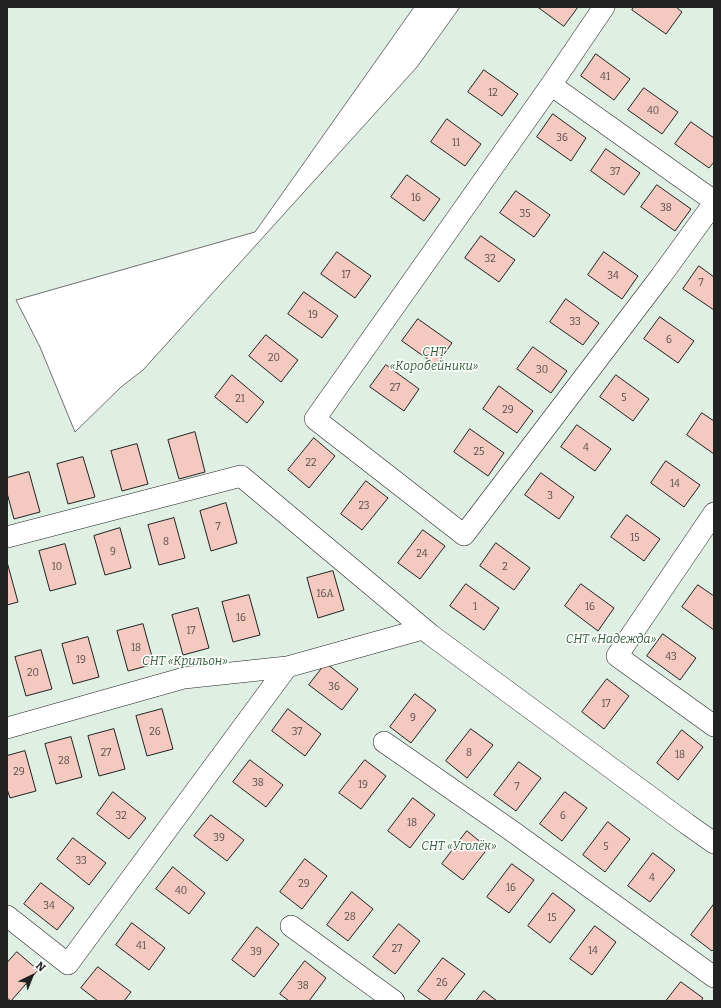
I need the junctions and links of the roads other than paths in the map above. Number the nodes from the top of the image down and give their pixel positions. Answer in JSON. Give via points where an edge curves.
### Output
{"nodes":[{"id":1,"x":604,"y":7,"type":"edge"},
{"id":2,"x":552,"y":85,"type":"junction"},
{"id":3,"x":714,"y":202,"type":"edge"},
{"id":4,"x":714,"y":513,"type":"edge"},
{"id":5,"x":7,"y":537,"type":"edge"},
{"id":6,"x":423,"y":629,"type":"junction"},
{"id":7,"x":287,"y":667,"type":"junction"},
{"id":8,"x":714,"y":726,"type":"edge"},
{"id":9,"x":7,"y":728,"type":"edge"},
{"id":10,"x":384,"y":742,"type":"dead end"},
{"id":11,"x":714,"y":843,"type":"edge"},
{"id":12,"x":7,"y":916,"type":"edge"},
{"id":13,"x":292,"y":926,"type":"dead end"},
{"id":14,"x":714,"y":977,"type":"edge"},
{"id":15,"x":394,"y":1001,"type":"edge"}],
"edges":[{"from":1,"to":2,"type":"street"},
{"from":2,"to":3,"type":"street"},
{"from":2,"to":3,"type":"street","via":[[315,419],[464,535],[661,276]]},
{"from":4,"to":8,"type":"street","via":[[616,656]]},
{"from":5,"to":6,"type":"street","via":[[241,476]]},
{"from":6,"to":7,"type":"street"},
{"from":6,"to":11,"type":"street"},
{"from":7,"to":9,"type":"street","via":[[184,678]]},
{"from":7,"to":12,"type":"street","via":[[68,964]]},
{"from":10,"to":14,"type":"street"},
{"from":13,"to":15,"type":"street"}]}
